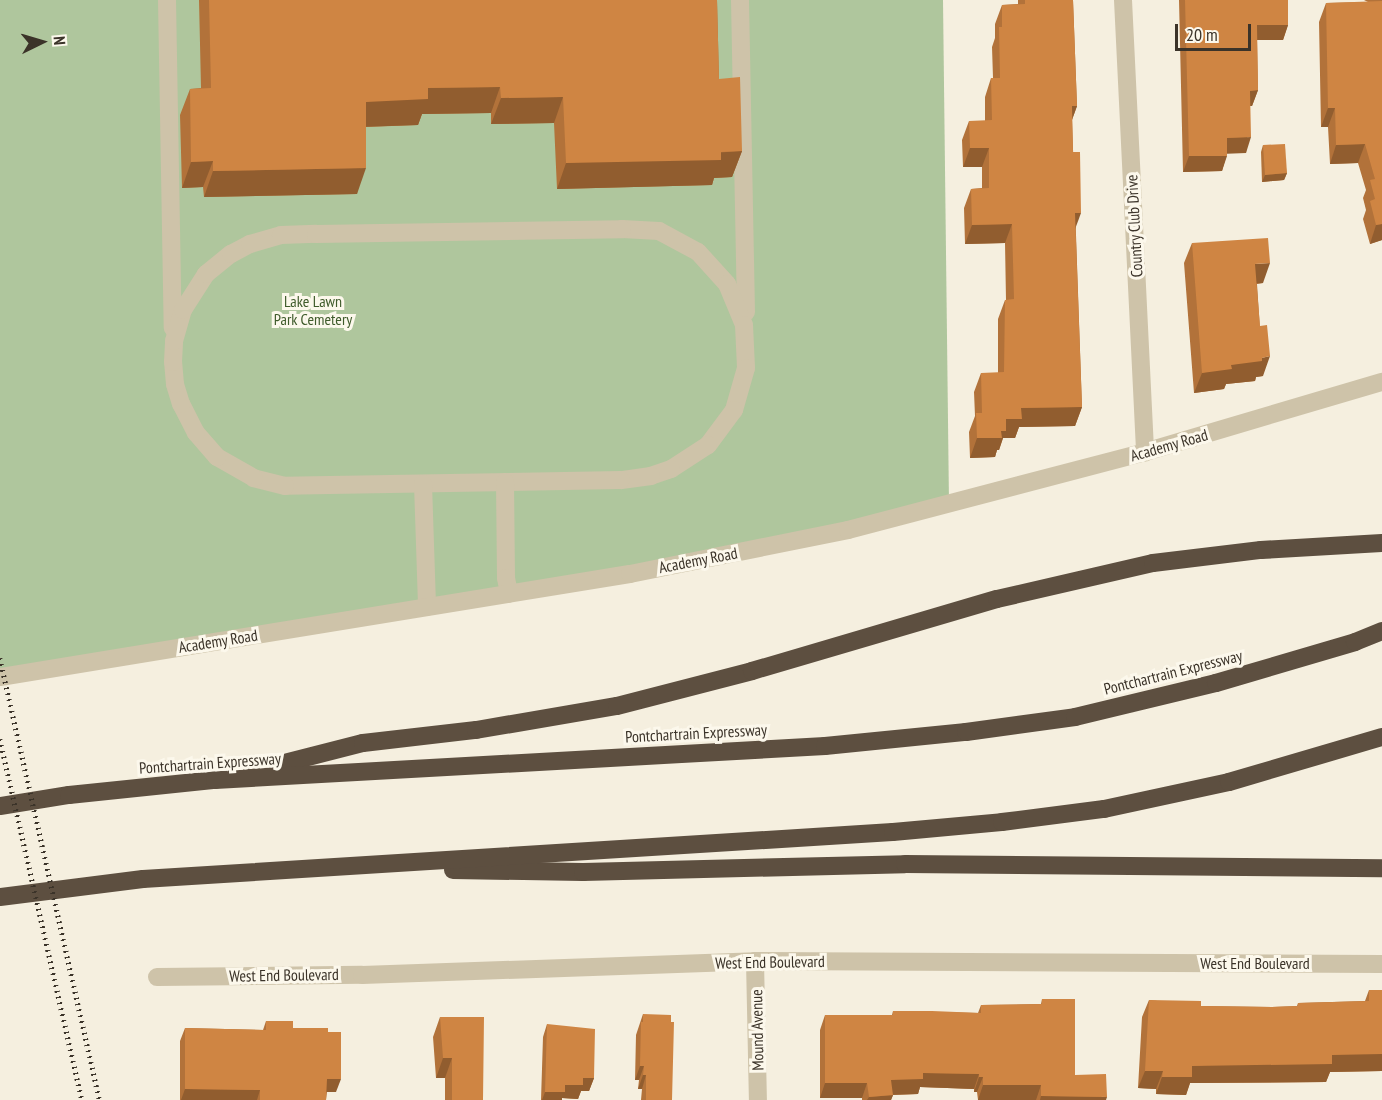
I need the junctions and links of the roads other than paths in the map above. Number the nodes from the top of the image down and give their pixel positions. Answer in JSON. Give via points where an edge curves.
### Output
{"nodes":[{"id":1,"x":167,"y":0,"type":"edge"},
{"id":2,"x":740,"y":0,"type":"edge"},
{"id":3,"x":1123,"y":0,"type":"edge"},
{"id":4,"x":746,"y":335,"type":"junction"},
{"id":5,"x":173,"y":352,"type":"junction"},
{"id":6,"x":1382,"y":382,"type":"edge"},
{"id":7,"x":1145,"y":452,"type":"junction"},
{"id":8,"x":505,"y":482,"type":"junction"},
{"id":9,"x":423,"y":484,"type":"junction"},
{"id":10,"x":1382,"y":543,"type":"edge"},
{"id":11,"x":509,"y":594,"type":"junction"},
{"id":12,"x":427,"y":607,"type":"junction"},
{"id":13,"x":1382,"y":631,"type":"edge"},
{"id":14,"x":0,"y":677,"type":"edge"},
{"id":15,"x":1382,"y":738,"type":"edge"},
{"id":16,"x":215,"y":780,"type":"junction"},
{"id":17,"x":0,"y":806,"type":"edge"},
{"id":18,"x":325,"y":867,"type":"junction"},
{"id":19,"x":1382,"y":868,"type":"edge"},
{"id":20,"x":0,"y":897,"type":"edge"},
{"id":21,"x":755,"y":961,"type":"junction"},
{"id":22,"x":1382,"y":964,"type":"edge"},
{"id":23,"x":157,"y":977,"type":"dead end"},
{"id":24,"x":758,"y":1100,"type":"edge"}],
"edges":[{"from":1,"to":5,"type":"street"},
{"from":2,"to":4,"type":"street"},
{"from":3,"to":7,"type":"street","name":"Country Club Drive"},
{"from":4,"to":5,"type":"street","via":[[738,303],[714,266],[689,246],[659,231],[316,234],[260,240],[222,260],[199,282],[188,301],[176,331]]},
{"from":4,"to":8,"type":"street","via":[[746,368],[738,400],[722,429],[690,459],[640,478]]},
{"from":5,"to":9,"type":"street","via":[[175,384],[190,424],[217,457],[244,474],[285,486]]},
{"from":6,"to":7,"type":"street","name":"Academy Road"},
{"from":7,"to":11,"type":"street","name":"Academy Road","via":[[848,530]]},
{"from":8,"to":9,"type":"street"},
{"from":8,"to":11,"type":"street"},
{"from":9,"to":12,"type":"street"},
{"from":10,"to":16,"type":"highway","via":[[1261,550],[1153,563],[997,599],[617,706],[476,730],[363,743]]},
{"from":11,"to":12,"type":"street","name":"Academy Road"},
{"from":12,"to":14,"type":"street","name":"Academy Road"},
{"from":13,"to":16,"type":"highway","name":"Pontchartrain Expressway","via":[[1216,683],[1075,717],[966,732],[825,746]]},
{"from":15,"to":18,"type":"highway","via":[[1228,782],[1104,809],[1013,821]]},
{"from":16,"to":17,"type":"highway","name":"Pontchartrain Expressway"},
{"from":18,"to":19,"type":"highway","via":[[583,873],[905,864]]},
{"from":18,"to":20,"type":"highway","via":[[144,879]]},
{"from":21,"to":22,"type":"street","name":"West End Boulevard"},
{"from":21,"to":23,"type":"street","name":"West End Boulevard","via":[[362,975]]},
{"from":21,"to":24,"type":"street","name":"Mound Avenue"}]}
